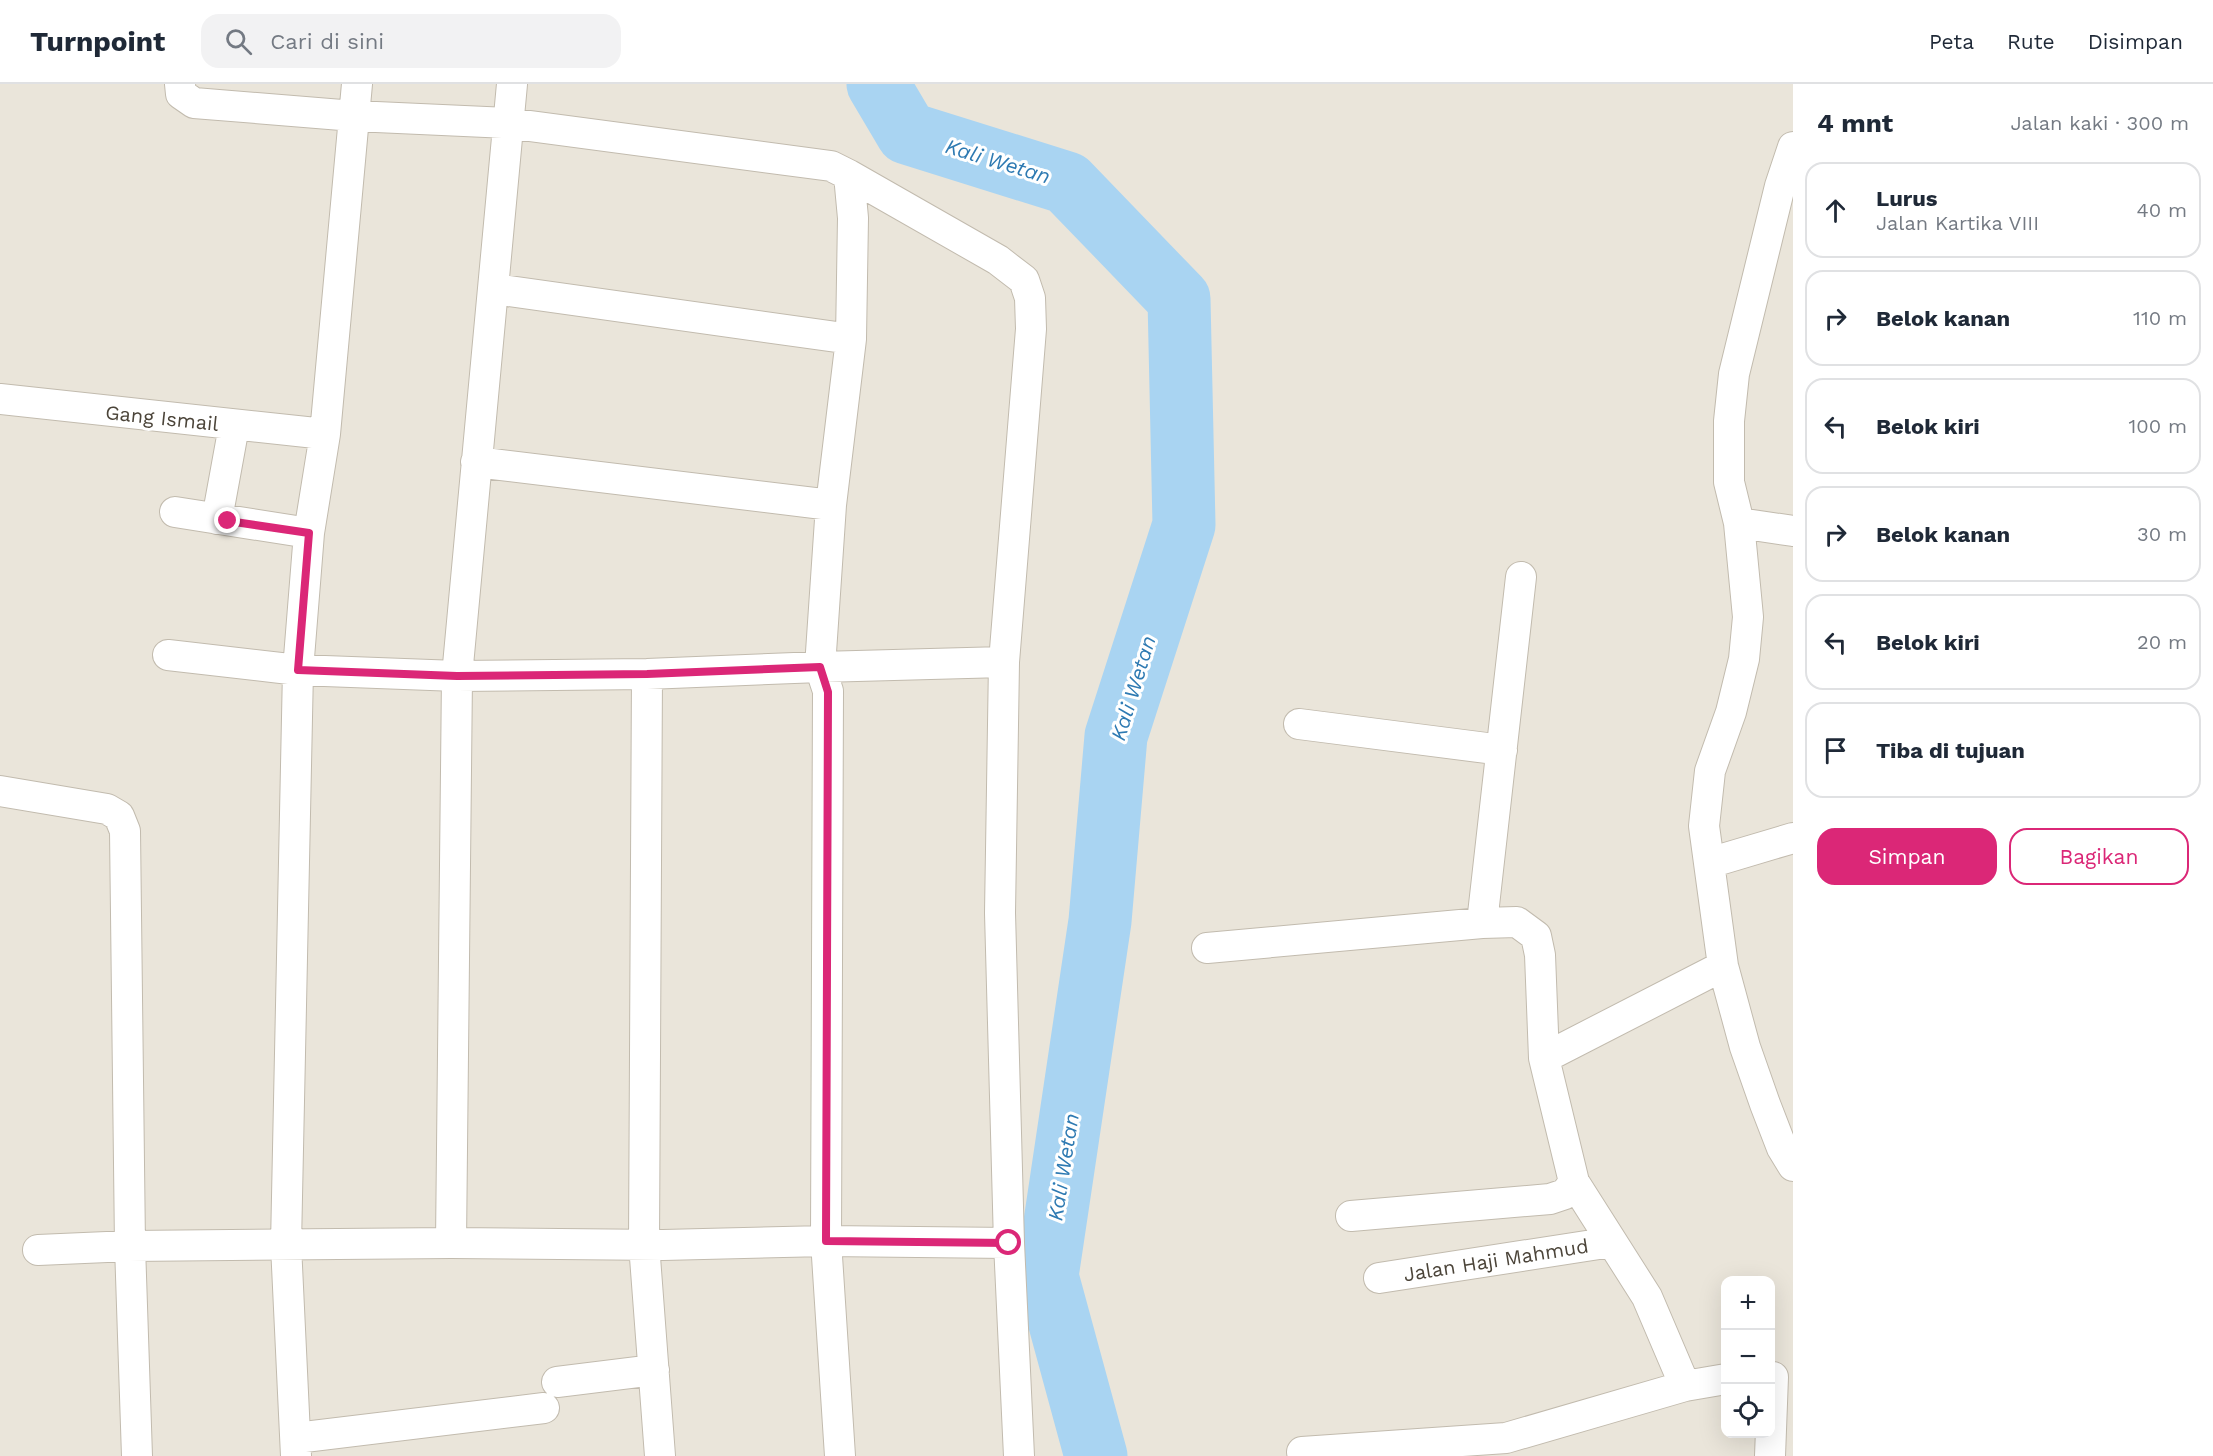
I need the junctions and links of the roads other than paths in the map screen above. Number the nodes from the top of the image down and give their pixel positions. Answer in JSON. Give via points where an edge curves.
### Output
{"nodes":[{"id":1,"x":180,"y":84,"type":"edge"},
{"id":2,"x":357,"y":84,"type":"edge"},
{"id":3,"x":512,"y":84,"type":"edge"},
{"id":4,"x":354,"y":116,"type":"junction"},
{"id":5,"x":508,"y":123,"type":"junction"},
{"id":6,"x":1793,"y":147,"type":"edge"},
{"id":7,"x":849,"y":175,"type":"junction"},
{"id":8,"x":494,"y":289,"type":"junction"},
{"id":9,"x":850,"y":339,"type":"junction"},
{"id":10,"x":0,"y":399,"type":"edge"},
{"id":11,"x":234,"y":426,"type":"junction"},
{"id":12,"x":325,"y":434,"type":"junction"},
{"id":13,"x":476,"y":462,"type":"junction"},
{"id":14,"x":831,"y":505,"type":"junction"},
{"id":15,"x":175,"y":512,"type":"dead end"},
{"id":16,"x":217,"y":519,"type":"junction"},
{"id":17,"x":1738,"y":523,"type":"junction"},
{"id":18,"x":1793,"y":531,"type":"edge"},
{"id":19,"x":309,"y":533,"type":"junction"},
{"id":20,"x":1521,"y":577,"type":"dead end"},
{"id":21,"x":168,"y":656,"type":"dead end"},
{"id":22,"x":1005,"y":662,"type":"junction"},
{"id":23,"x":820,"y":667,"type":"junction"},
{"id":24,"x":298,"y":670,"type":"junction"},
{"id":25,"x":647,"y":674,"type":"junction"},
{"id":26,"x":457,"y":676,"type":"junction"},
{"id":27,"x":1299,"y":724,"type":"dead end"},
{"id":28,"x":1502,"y":750,"type":"junction"},
{"id":29,"x":0,"y":791,"type":"edge"},
{"id":30,"x":1793,"y":838,"type":"edge"},
{"id":31,"x":1709,"y":862,"type":"junction"},
{"id":32,"x":1482,"y":923,"type":"junction"},
{"id":33,"x":1207,"y":948,"type":"dead end"},
{"id":34,"x":1724,"y":966,"type":"junction"},
{"id":35,"x":1544,"y":1058,"type":"junction"},
{"id":36,"x":1793,"y":1166,"type":"edge"},
{"id":37,"x":1574,"y":1182,"type":"junction"},
{"id":38,"x":1351,"y":1216,"type":"dead end"},
{"id":39,"x":826,"y":1241,"type":"junction"},
{"id":40,"x":1612,"y":1242,"type":"junction"},
{"id":41,"x":451,"y":1243,"type":"junction"},
{"id":42,"x":1009,"y":1243,"type":"junction"},
{"id":43,"x":644,"y":1244,"type":"junction"},
{"id":44,"x":286,"y":1245,"type":"junction"},
{"id":45,"x":130,"y":1246,"type":"junction"},
{"id":46,"x":38,"y":1250,"type":"dead end"},
{"id":47,"x":1379,"y":1278,"type":"dead end"},
{"id":48,"x":654,"y":1370,"type":"junction"},
{"id":49,"x":1779,"y":1378,"type":"edge"},
{"id":50,"x":1721,"y":1380,"type":"edge"},
{"id":51,"x":1685,"y":1386,"type":"junction"},
{"id":52,"x":296,"y":1447,"type":"edge"},
{"id":53,"x":1302,"y":1452,"type":"dead end"},
{"id":54,"x":137,"y":1456,"type":"edge"},
{"id":55,"x":660,"y":1456,"type":"edge"},
{"id":56,"x":840,"y":1456,"type":"edge"},
{"id":57,"x":1019,"y":1456,"type":"edge"},
{"id":58,"x":1770,"y":1456,"type":"edge"}],
"edges":[{"from":1,"to":4,"type":"street","via":[[181,94],[194,103]]},
{"from":2,"to":4,"type":"street"},
{"from":3,"to":5,"type":"street"},
{"from":4,"to":5,"type":"street"},
{"from":4,"to":12,"type":"street"},
{"from":5,"to":7,"type":"street","via":[[831,166]]},
{"from":5,"to":8,"type":"street"},
{"from":6,"to":17,"type":"street","via":[[1734,374],[1729,421],[1730,482]]},
{"from":7,"to":9,"type":"street","via":[[853,218]]},
{"from":7,"to":22,"type":"street","via":[[998,260],[1024,280],[1030,298],[1031,329]]},
{"from":8,"to":9,"type":"street"},
{"from":8,"to":13,"type":"street"},
{"from":9,"to":14,"type":"street"},
{"from":10,"to":11,"type":"street","name":"Gang Ismail"},
{"from":11,"to":12,"type":"street","name":"Gang Ismail"},
{"from":11,"to":16,"type":"street"},
{"from":12,"to":19,"type":"street"},
{"from":13,"to":14,"type":"street"},
{"from":13,"to":26,"type":"street"},
{"from":14,"to":23,"type":"street"},
{"from":15,"to":16,"type":"street"},
{"from":16,"to":19,"type":"street"},
{"from":17,"to":18,"type":"street"},
{"from":17,"to":31,"type":"street","via":[[1748,617],[1744,659],[1731,712],[1710,771],[1704,826]]},
{"from":19,"to":24,"type":"street"},
{"from":20,"to":28,"type":"street"},
{"from":21,"to":24,"type":"street"},
{"from":22,"to":23,"type":"street"},
{"from":22,"to":42,"type":"street","via":[[1000,913]]},
{"from":23,"to":25,"type":"street"},
{"from":23,"to":39,"type":"street","via":[[828,692]]},
{"from":24,"to":26,"type":"street"},
{"from":24,"to":44,"type":"street"},
{"from":25,"to":26,"type":"street"},
{"from":25,"to":43,"type":"street"},
{"from":26,"to":41,"type":"street"},
{"from":27,"to":28,"type":"street"},
{"from":28,"to":32,"type":"street"},
{"from":29,"to":45,"type":"street","via":[[107,809],[119,816],[125,831]]},
{"from":30,"to":31,"type":"street"},
{"from":31,"to":34,"type":"street"},
{"from":32,"to":33,"type":"street"},
{"from":32,"to":35,"type":"street","via":[[1517,922],[1536,936]]},
{"from":34,"to":35,"type":"street"},
{"from":34,"to":36,"type":"street","via":[[1745,1047],[1782,1148]]},
{"from":35,"to":37,"type":"street"},
{"from":37,"to":38,"type":"street","via":[[1565,1194],[1550,1199]]},
{"from":37,"to":40,"type":"street"},
{"from":39,"to":42,"type":"street"},
{"from":39,"to":43,"type":"street"},
{"from":39,"to":56,"type":"street"},
{"from":40,"to":47,"type":"street","name":"Jalan Haji Mahmud"},
{"from":40,"to":51,"type":"street","via":[[1647,1297]]},
{"from":41,"to":43,"type":"street"},
{"from":41,"to":44,"type":"street"},
{"from":42,"to":57,"type":"street"},
{"from":43,"to":48,"type":"street"},
{"from":44,"to":45,"type":"street"},
{"from":44,"to":52,"type":"street"},
{"from":45,"to":46,"type":"street"},
{"from":45,"to":54,"type":"street"},
{"from":48,"to":52,"type":"street"},
{"from":48,"to":55,"type":"street"},
{"from":49,"to":58,"type":"street"},
{"from":50,"to":51,"type":"street"},
{"from":51,"to":53,"type":"street","via":[[1506,1438]]}]}
